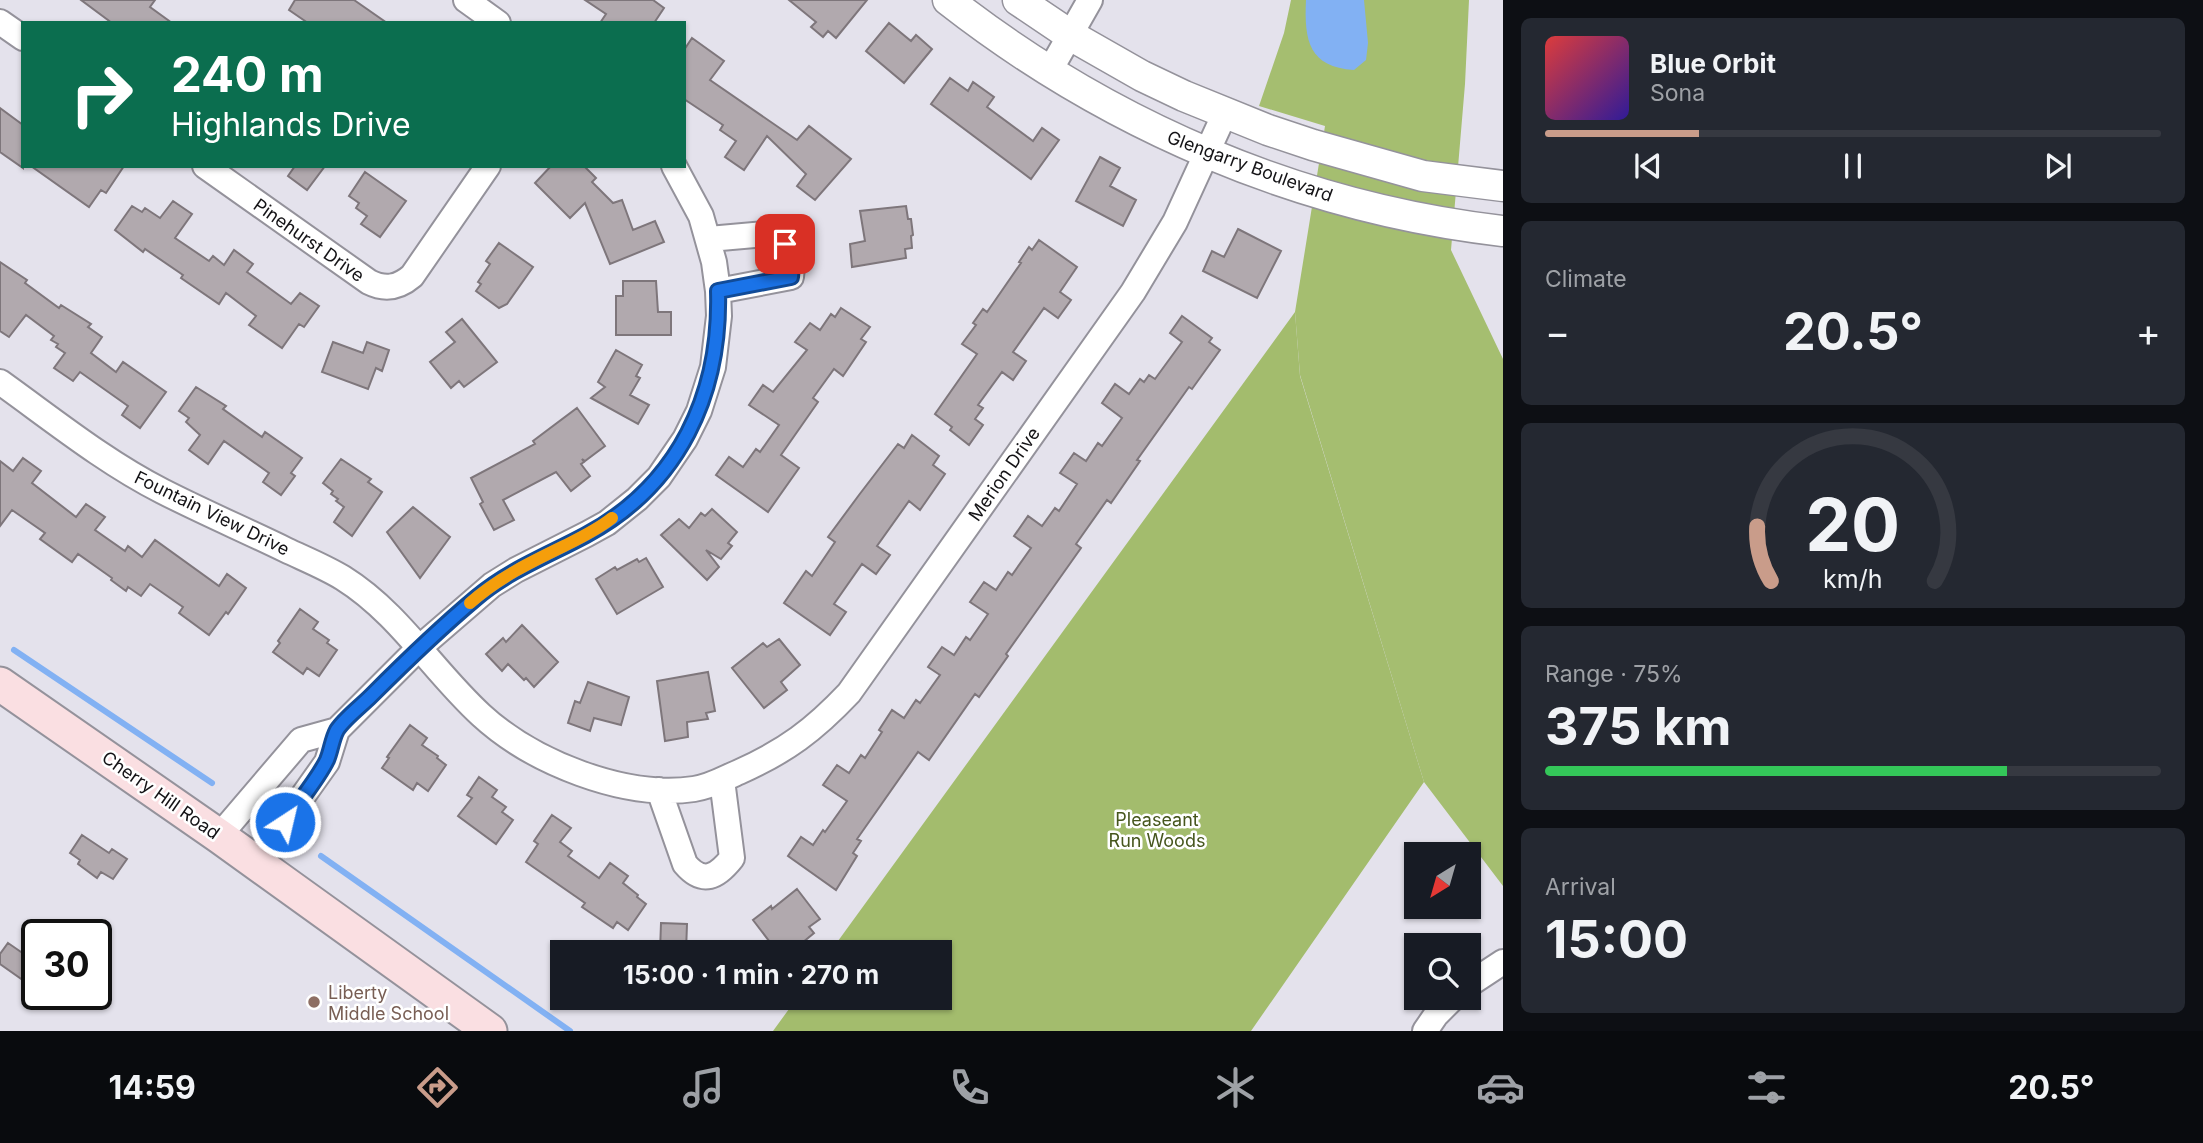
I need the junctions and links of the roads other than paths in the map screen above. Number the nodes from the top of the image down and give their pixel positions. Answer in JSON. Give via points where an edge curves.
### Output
{"nodes":[{"id":1,"x":466,"y":0,"type":"edge"},
{"id":2,"x":948,"y":0,"type":"edge"},
{"id":3,"x":1018,"y":0,"type":"edge"},
{"id":4,"x":1090,"y":0,"type":"edge"},
{"id":5,"x":495,"y":21,"type":"edge"},
{"id":6,"x":0,"y":23,"type":"edge"},
{"id":7,"x":1070,"y":35,"type":"junction"},
{"id":8,"x":21,"y":37,"type":"edge"},
{"id":9,"x":1049,"y":72,"type":"junction"},
{"id":10,"x":1225,"y":113,"type":"junction"},
{"id":11,"x":1207,"y":153,"type":"junction"},
{"id":12,"x":208,"y":168,"type":"edge"},
{"id":13,"x":487,"y":168,"type":"edge"},
{"id":14,"x":675,"y":168,"type":"edge"},
{"id":15,"x":1503,"y":186,"type":"edge"},
{"id":16,"x":1503,"y":230,"type":"edge"},
{"id":17,"x":709,"y":239,"type":"junction"},
{"id":18,"x":718,"y":291,"type":"junction"},
{"id":19,"x":0,"y":383,"type":"edge"},
{"id":20,"x":419,"y":648,"type":"junction"},
{"id":21,"x":0,"y":684,"type":"edge"},
{"id":22,"x":337,"y":730,"type":"junction"},
{"id":23,"x":722,"y":780,"type":"junction"},
{"id":24,"x":659,"y":790,"type":"junction"},
{"id":25,"x":219,"y":836,"type":"junction"},
{"id":26,"x":257,"y":862,"type":"junction"},
{"id":27,"x":1503,"y":962,"type":"edge"},
{"id":28,"x":1481,"y":976,"type":"edge"},
{"id":29,"x":1441,"y":1010,"type":"edge"},
{"id":30,"x":491,"y":1031,"type":"edge"},
{"id":31,"x":1424,"y":1031,"type":"edge"}],
"edges":[{"from":1,"to":5,"type":"street"},
{"from":2,"to":9,"type":"street","name":"Glengarry Boulevard"},
{"from":3,"to":7,"type":"street"},
{"from":4,"to":7,"type":"street"},
{"from":6,"to":8,"type":"street"},
{"from":7,"to":9,"type":"street"},
{"from":7,"to":10,"type":"street","via":[[1142,76]]},
{"from":9,"to":11,"type":"street","name":"Glengarry Boulevard","via":[[1121,113]]},
{"from":10,"to":11,"type":"street","name":"Merion Drive"},
{"from":10,"to":15,"type":"street","via":[[1313,145],[1423,176]]},
{"from":11,"to":16,"type":"street","name":"Glengarry Boulevard","via":[[1350,202],[1414,218]]},
{"from":11,"to":23,"type":"street","name":"Merion Drive","via":[[1175,222],[1133,292],[849,693],[792,745]]},
{"from":12,"to":13,"type":"street","name":"Pinehurst Drive","via":[[369,282],[388,288],[412,276]]},
{"from":14,"to":17,"type":"street"},
{"from":17,"to":18,"type":"street"},
{"from":17,"to":18,"type":"street","via":[[777,233],[793,256],[791,277]]},
{"from":18,"to":20,"type":"street","via":[[717,340],[707,389],[685,439],[659,477],[607,523],[492,585]]},
{"from":19,"to":20,"type":"street","name":"Fountain View Drive","via":[[160,490],[342,578],[378,604]]},
{"from":20,"to":22,"type":"street"},
{"from":20,"to":24,"type":"street","name":"Merion Drive","via":[[481,716],[534,754],[565,769]]},
{"from":21,"to":25,"type":"main road","name":"Cherry Hill Road"},
{"from":22,"to":25,"type":"street","via":[[301,740]]},
{"from":22,"to":26,"type":"street","via":[[327,762]]},
{"from":23,"to":24,"type":"street","name":"Merion Drive","via":[[696,789]]},
{"from":23,"to":24,"type":"street","via":[[732,858],[722,871],[707,877],[693,874],[685,864]]},
{"from":25,"to":26,"type":"main road","name":"Cherry Hill Road"},
{"from":26,"to":30,"type":"main road","name":"Cherry Hill Road"},
{"from":27,"to":28,"type":"street"},
{"from":29,"to":31,"type":"street"}]}
